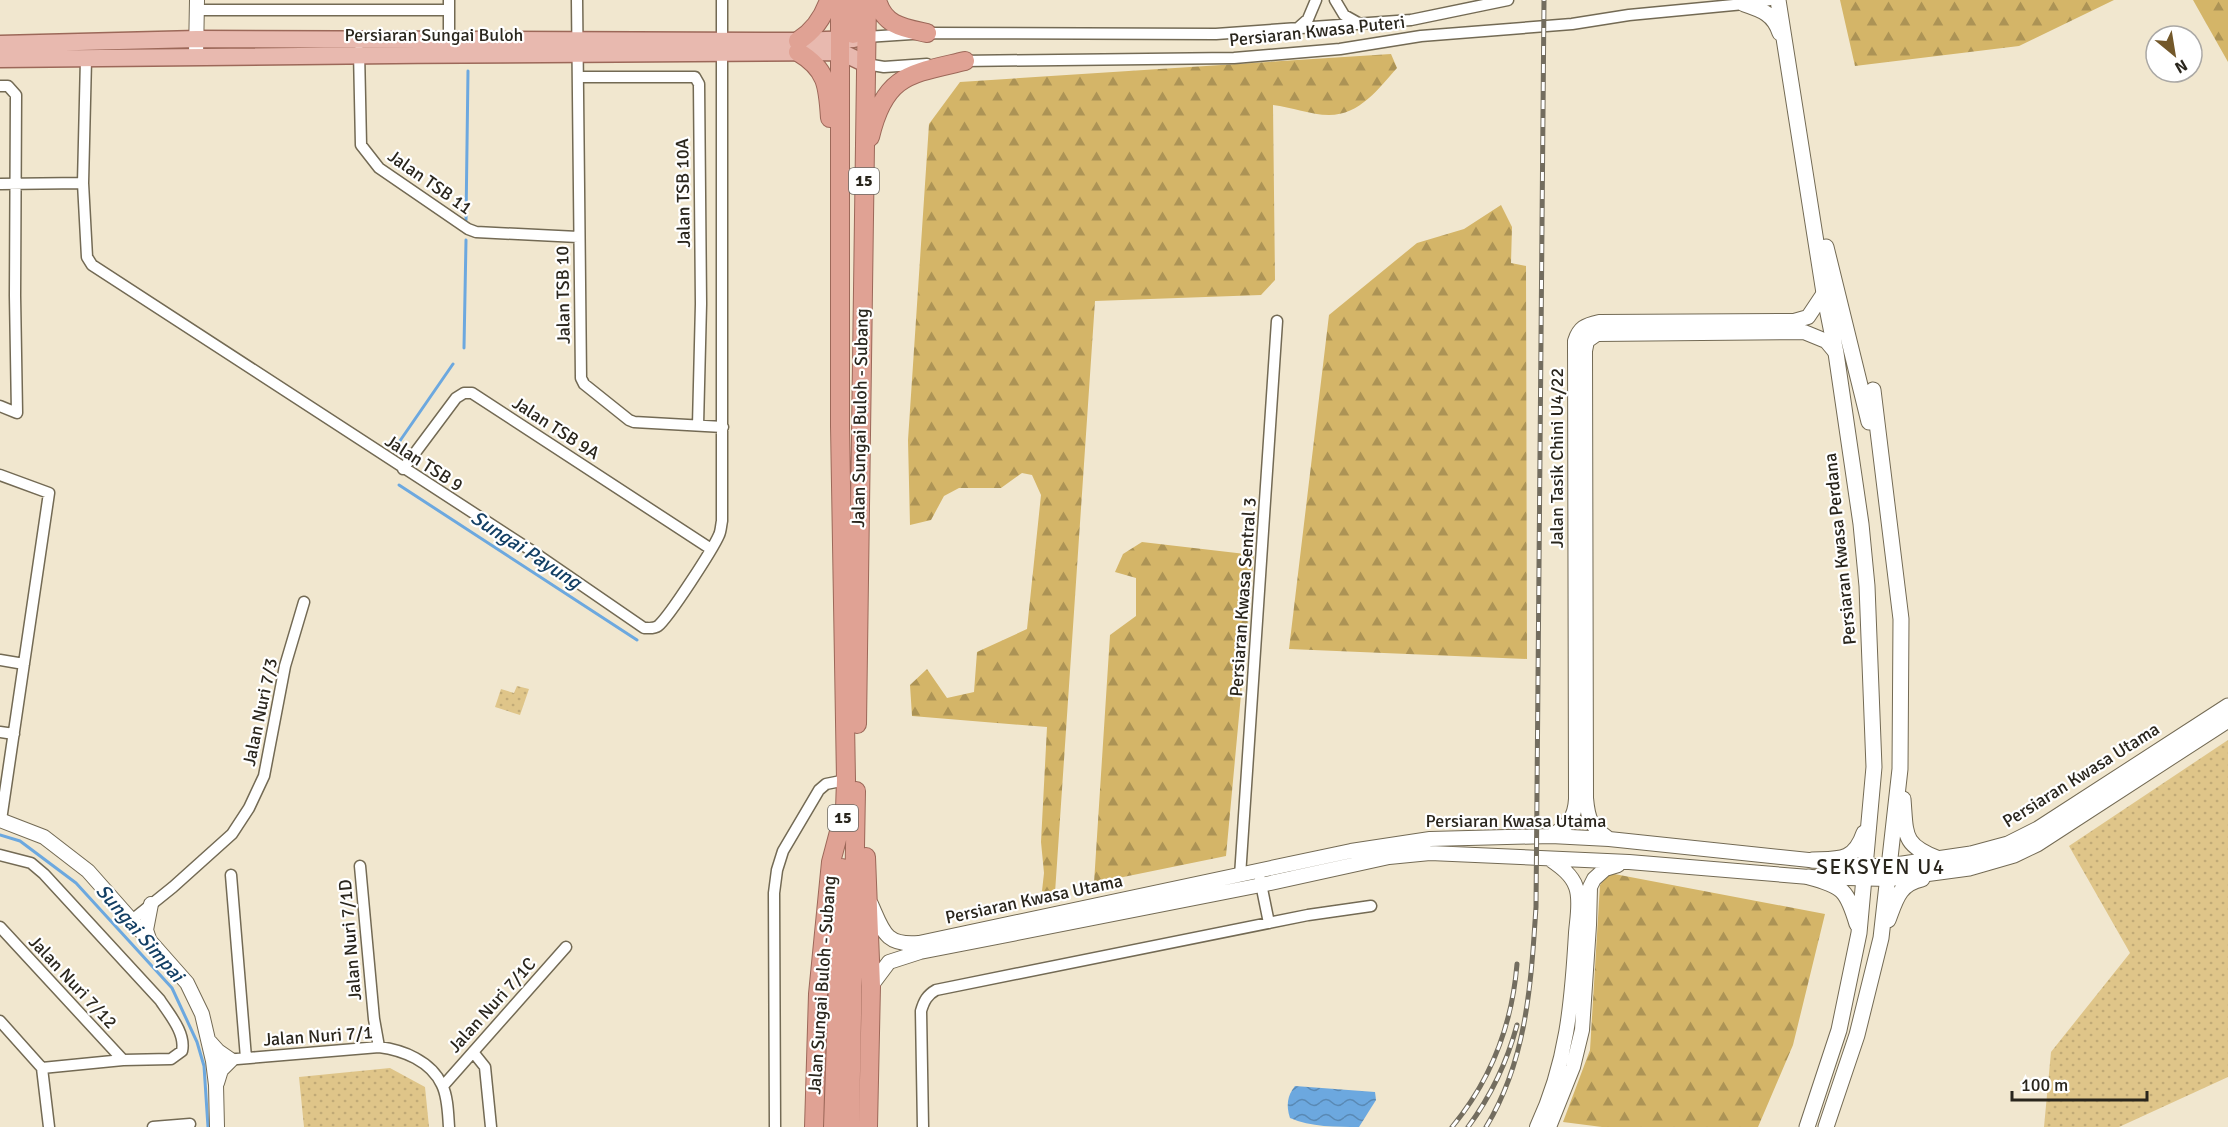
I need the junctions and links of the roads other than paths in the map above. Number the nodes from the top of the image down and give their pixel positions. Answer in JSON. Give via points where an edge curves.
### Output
{"nodes":[{"id":1,"x":577,"y":0,"type":"edge"},
{"id":2,"x":722,"y":0,"type":"edge"},
{"id":3,"x":829,"y":0,"type":"edge"},
{"id":4,"x":840,"y":0,"type":"edge"},
{"id":5,"x":853,"y":0,"type":"edge"},
{"id":6,"x":867,"y":0,"type":"edge"},
{"id":7,"x":878,"y":0,"type":"edge"},
{"id":8,"x":1316,"y":0,"type":"edge"},
{"id":9,"x":1335,"y":0,"type":"edge"},
{"id":10,"x":1508,"y":0,"type":"edge"},
{"id":11,"x":1770,"y":0,"type":"edge"},
{"id":12,"x":1778,"y":0,"type":"edge"},
{"id":13,"x":1744,"y":4,"type":"junction"},
{"id":14,"x":197,"y":5,"type":"edge"},
{"id":15,"x":449,"y":5,"type":"edge"},
{"id":16,"x":1361,"y":24,"type":"junction"},
{"id":17,"x":1298,"y":28,"type":"junction"},
{"id":18,"x":0,"y":32,"type":"edge"},
{"id":19,"x":927,"y":33,"type":"junction"},
{"id":20,"x":449,"y":39,"type":"junction"},
{"id":21,"x":19,"y":44,"type":"junction"},
{"id":22,"x":578,"y":46,"type":"junction"},
{"id":23,"x":722,"y":46,"type":"junction"},
{"id":24,"x":196,"y":47,"type":"junction"},
{"id":25,"x":798,"y":47,"type":"junction"},
{"id":26,"x":359,"y":48,"type":"junction"},
{"id":27,"x":854,"y":48,"type":"junction"},
{"id":28,"x":1,"y":56,"type":"edge"},
{"id":29,"x":86,"y":59,"type":"junction"},
{"id":30,"x":1788,"y":59,"type":"junction"},
{"id":31,"x":965,"y":61,"type":"junction"},
{"id":32,"x":579,"y":77,"type":"junction"},
{"id":33,"x":0,"y":86,"type":"edge"},
{"id":34,"x":864,"y":163,"type":"junction"},
{"id":35,"x":16,"y":183,"type":"junction"},
{"id":36,"x":83,"y":183,"type":"junction"},
{"id":37,"x":0,"y":184,"type":"edge"},
{"id":38,"x":1808,"y":184,"type":"junction"},
{"id":39,"x":578,"y":237,"type":"junction"},
{"id":40,"x":841,"y":247,"type":"junction"},
{"id":41,"x":1824,"y":293,"type":"junction"},
{"id":42,"x":1277,"y":321,"type":"dead end"},
{"id":43,"x":1583,"y":336,"type":"junction"},
{"id":44,"x":1836,"y":353,"type":"junction"},
{"id":45,"x":1873,"y":390,"type":"dead end"},
{"id":46,"x":0,"y":406,"type":"edge"},
{"id":47,"x":698,"y":425,"type":"junction"},
{"id":48,"x":723,"y":427,"type":"junction"},
{"id":49,"x":1883,"y":464,"type":"junction"},
{"id":50,"x":403,"y":469,"type":"junction"},
{"id":51,"x":0,"y":476,"type":"edge"},
{"id":52,"x":842,"y":506,"type":"junction"},
{"id":53,"x":711,"y":549,"type":"junction"},
{"id":54,"x":304,"y":602,"type":"dead end"},
{"id":55,"x":0,"y":660,"type":"edge"},
{"id":56,"x":24,"y":664,"type":"junction"},
{"id":57,"x":2228,"y":706,"type":"edge"},
{"id":58,"x":2228,"y":720,"type":"edge"},
{"id":59,"x":0,"y":732,"type":"edge"},
{"id":60,"x":14,"y":734,"type":"junction"},
{"id":61,"x":1900,"y":769,"type":"junction"},
{"id":62,"x":846,"y":780,"type":"junction"},
{"id":63,"x":2,"y":797,"type":"edge"},
{"id":64,"x":845,"y":809,"type":"junction"},
{"id":65,"x":1871,"y":815,"type":"junction"},
{"id":66,"x":1,"y":820,"type":"edge"},
{"id":67,"x":1551,"y":836,"type":"junction"},
{"id":68,"x":1609,"y":839,"type":"junction"},
{"id":69,"x":0,"y":855,"type":"edge"},
{"id":70,"x":1940,"y":859,"type":"junction"},
{"id":71,"x":1551,"y":860,"type":"junction"},
{"id":72,"x":1812,"y":860,"type":"junction"},
{"id":73,"x":1629,"y":862,"type":"junction"},
{"id":74,"x":360,"y":866,"type":"dead end"},
{"id":75,"x":1969,"y":868,"type":"junction"},
{"id":76,"x":1888,"y":872,"type":"junction"},
{"id":77,"x":1865,"y":873,"type":"junction"},
{"id":78,"x":231,"y":875,"type":"dead end"},
{"id":79,"x":1240,"y":876,"type":"junction"},
{"id":80,"x":1809,"y":877,"type":"junction"},
{"id":81,"x":1260,"y":878,"type":"junction"},
{"id":82,"x":855,"y":890,"type":"junction"},
{"id":83,"x":118,"y":904,"type":"junction"},
{"id":84,"x":151,"y":904,"type":"junction"},
{"id":85,"x":1371,"y":906,"type":"dead end"},
{"id":86,"x":132,"y":920,"type":"junction"},
{"id":87,"x":1269,"y":923,"type":"junction"},
{"id":88,"x":0,"y":927,"type":"edge"},
{"id":89,"x":1859,"y":933,"type":"junction"},
{"id":90,"x":1881,"y":938,"type":"junction"},
{"id":91,"x":148,"y":939,"type":"junction"},
{"id":92,"x":566,"y":946,"type":"dead end"},
{"id":93,"x":871,"y":986,"type":"junction"},
{"id":94,"x":0,"y":1021,"type":"edge"},
{"id":95,"x":208,"y":1040,"type":"junction"},
{"id":96,"x":379,"y":1047,"type":"junction"},
{"id":97,"x":473,"y":1052,"type":"junction"},
{"id":98,"x":246,"y":1058,"type":"junction"},
{"id":99,"x":123,"y":1060,"type":"junction"},
{"id":100,"x":231,"y":1060,"type":"junction"},
{"id":101,"x":213,"y":1061,"type":"junction"},
{"id":102,"x":42,"y":1068,"type":"junction"},
{"id":103,"x":216,"y":1085,"type":"junction"},
{"id":104,"x":443,"y":1086,"type":"junction"},
{"id":105,"x":190,"y":1124,"type":"dead end"},
{"id":106,"x":49,"y":1127,"type":"edge"},
{"id":107,"x":153,"y":1127,"type":"edge"},
{"id":108,"x":217,"y":1127,"type":"edge"},
{"id":109,"x":449,"y":1127,"type":"edge"},
{"id":110,"x":491,"y":1127,"type":"edge"},
{"id":111,"x":775,"y":1127,"type":"edge"},
{"id":112,"x":814,"y":1127,"type":"edge"},
{"id":113,"x":833,"y":1127,"type":"edge"},
{"id":114,"x":850,"y":1127,"type":"edge"},
{"id":115,"x":868,"y":1127,"type":"edge"},
{"id":116,"x":923,"y":1127,"type":"edge"},
{"id":117,"x":1537,"y":1127,"type":"edge"},
{"id":118,"x":1548,"y":1127,"type":"edge"},
{"id":119,"x":1807,"y":1127,"type":"edge"},
{"id":120,"x":1826,"y":1127,"type":"edge"}],
"edges":[{"from":1,"to":22,"type":"street","name":"Jalan TSB 10"},
{"from":2,"to":23,"type":"street","name":"Jalan TSB 9"},
{"from":3,"to":25,"type":"highway","via":[[814,29]]},
{"from":4,"to":27,"type":"highway","name":"Jalan Sungai Buloh - Subang","number":"15"},
{"from":5,"to":27,"type":"highway"},
{"from":6,"to":27,"type":"highway","name":"Jalan Sungai Buloh - Subang","number":"15"},
{"from":7,"to":19,"type":"highway","via":[[886,17],[898,27]]},
{"from":8,"to":17,"type":"street","via":[[1308,20]]},
{"from":9,"to":16,"type":"street","via":[[1344,15]]},
{"from":10,"to":16,"type":"street","name":"Persiaran Kwasa Puteri","via":[[1411,20]]},
{"from":11,"to":13,"type":"street","name":"Persiaran Kwasa Puteri"},
{"from":12,"to":30,"type":"main road","name":"Persiaran Kwasa Perdana"},
{"from":13,"to":30,"type":"main road","via":[[1767,12],[1777,24]]},
{"from":13,"to":31,"type":"street","name":"Persiaran Kwasa Puteri","via":[[1234,58]]},
{"from":14,"to":15,"type":"street"},
{"from":14,"to":24,"type":"street"},
{"from":15,"to":20,"type":"street"},
{"from":16,"to":17,"type":"street","name":"Persiaran Kwasa Puteri"},
{"from":17,"to":19,"type":"street","name":"Persiaran Kwasa Puteri","via":[[1206,34]]},
{"from":18,"to":21,"type":"main road"},
{"from":19,"to":27,"type":"street","name":"Persiaran Kwasa Puteri"},
{"from":20,"to":22,"type":"main road","name":"Persiaran Sungai Buloh"},
{"from":20,"to":26,"type":"main road","name":"Persiaran Sungai Buloh"},
{"from":21,"to":24,"type":"main road","name":"Persiaran Sungai Buloh"},
{"from":21,"to":28,"type":"main road","name":"Persiaran Sungai Buloh"},
{"from":22,"to":23,"type":"main road","name":"Persiaran Sungai Buloh"},
{"from":22,"to":26,"type":"main road","name":"Persiaran Sungai Buloh"},
{"from":22,"to":32,"type":"street","name":"Jalan TSB 10"},
{"from":23,"to":25,"type":"main road","name":"Persiaran Sungai Buloh"},
{"from":23,"to":48,"type":"street","name":"Jalan TSB 9"},
{"from":24,"to":26,"type":"main road","name":"Persiaran Sungai Buloh"},
{"from":24,"to":29,"type":"main road","name":"Persiaran Sungai Buloh"},
{"from":25,"to":27,"type":"main road","name":"Persiaran Sungai Buloh"},
{"from":25,"to":40,"type":"highway","via":[[823,75],[828,92],[835,233]]},
{"from":26,"to":39,"type":"street","name":"Jalan TSB 11","via":[[362,145],[379,168],[476,232]]},
{"from":27,"to":31,"type":"street","name":"Persiaran Kwasa Puteri","via":[[884,67]]},
{"from":27,"to":34,"type":"highway","name":"Jalan Sungai Buloh - Subang","number":"15"},
{"from":27,"to":40,"type":"highway","name":"Jalan Sungai Buloh - Subang","number":"15"},
{"from":27,"to":52,"type":"highway","via":[[847,494]]},
{"from":28,"to":29,"type":"main road","name":"Persiaran Sungai Buloh"},
{"from":29,"to":36,"type":"street","name":"Jalan TSB 9"},
{"from":30,"to":38,"type":"main road","name":"Persiaran Kwasa Perdana"},
{"from":31,"to":34,"type":"highway","via":[[913,73],[900,80],[876,116]]},
{"from":32,"to":39,"type":"street","name":"Jalan TSB 10"},
{"from":32,"to":47,"type":"street","name":"Jalan TSB 10A","via":[[695,77],[699,84]]},
{"from":33,"to":35,"type":"street","via":[[8,86],[16,95]]},
{"from":34,"to":82,"type":"highway","name":"Jalan Sungai Buloh - Subang","number":"15"},
{"from":35,"to":36,"type":"street"},
{"from":35,"to":37,"type":"street"},
{"from":35,"to":46,"type":"street","via":[[17,413]]},
{"from":36,"to":50,"type":"street","name":"Jalan TSB 9","via":[[87,257],[92,265]]},
{"from":38,"to":41,"type":"main road","name":"Persiaran Kwasa Perdana"},
{"from":38,"to":49,"type":"main road"},
{"from":39,"to":47,"type":"street","name":"Jalan TSB 10","via":[[584,384],[629,420]]},
{"from":40,"to":52,"type":"highway","name":"Jalan Sungai Buloh - Subang","number":"15"},
{"from":41,"to":43,"type":"street","via":[[1808,317],[1794,321],[1599,322],[1586,324]]},
{"from":41,"to":44,"type":"main road","name":"Persiaran Kwasa Perdana"},
{"from":42,"to":79,"type":"street","name":"Persiaran Kwasa Sentral 3"},
{"from":43,"to":44,"type":"street","via":[[1804,332],[1826,341]]},
{"from":43,"to":67,"type":"street","name":"Jalan Tasik Chini U4/22","via":[[1575,341],[1576,799],[1572,820]]},
{"from":43,"to":68,"type":"street","name":"Jalan Tasik Chini U4/22","via":[[1586,798],[1589,820]]},
{"from":44,"to":65,"type":"main road","name":"Persiaran Kwasa Perdana","via":[[1867,586],[1874,767]]},
{"from":45,"to":49,"type":"main road"},
{"from":47,"to":48,"type":"street","name":"Jalan TSB 10"},
{"from":48,"to":53,"type":"street","name":"Jalan TSB 9","via":[[722,521]]},
{"from":49,"to":61,"type":"main road","via":[[1901,619]]},
{"from":50,"to":53,"type":"street","name":"Jalan TSB 9A","via":[[456,398],[472,393]]},
{"from":50,"to":53,"type":"street","name":"Jalan TSB 9","via":[[644,628],[657,626]]},
{"from":51,"to":56,"type":"street","via":[[49,493]]},
{"from":52,"to":62,"type":"highway","name":"Jalan Sungai Buloh - Subang","number":"15"},
{"from":54,"to":84,"type":"street","name":"Jalan Nuri 7/3","via":[[285,666],[264,776],[249,808],[232,834]]},
{"from":55,"to":56,"type":"street"},
{"from":56,"to":60,"type":"street"},
{"from":57,"to":70,"type":"main road","name":"Persiaran Kwasa Utama","via":[[2038,829],[2008,844]]},
{"from":58,"to":75,"type":"main road","name":"Persiaran Kwasa Utama","via":[[2037,844]]},
{"from":59,"to":60,"type":"street"},
{"from":60,"to":63,"type":"street"},
{"from":61,"to":70,"type":"main road","via":[[1910,842],[1925,854]]},
{"from":61,"to":76,"type":"main road"},
{"from":62,"to":64,"type":"highway","name":"Jalan Sungai Buloh - Subang","number":"15"},
{"from":62,"to":111,"type":"street","via":[[826,784],[819,790],[783,851],[777,870]]},
{"from":63,"to":66,"type":"street"},
{"from":64,"to":82,"type":"highway","name":"Jalan Sungai Buloh - Subang"},
{"from":64,"to":112,"type":"highway","name":"Jalan Sungai Buloh - Subang","number":"15","via":[[831,862],[818,994]]},
{"from":65,"to":72,"type":"main road","via":[[1854,852],[1843,859]]},
{"from":65,"to":77,"type":"main road","name":"Persiaran Kwasa Perdana"},
{"from":66,"to":83,"type":"street","via":[[44,837],[64,851]]},
{"from":67,"to":68,"type":"street","name":"Persiaran Kwasa Utama"},
{"from":67,"to":81,"type":"street","name":"Persiaran Kwasa Utama","via":[[1430,839],[1351,851]]},
{"from":68,"to":72,"type":"street","name":"Persiaran Kwasa Utama"},
{"from":69,"to":99,"type":"street","via":[[31,863],[44,874],[160,999],[176,1023],[182,1051],[171,1059]]},
{"from":70,"to":76,"type":"main road","name":"Persiaran Kwasa Utama"},
{"from":71,"to":73,"type":"street","name":"Persiaran Kwasa Utama"},
{"from":71,"to":81,"type":"street","name":"Persiaran Kwasa Utama","via":[[1430,854]]},
{"from":71,"to":117,"type":"street","via":[[1565,870],[1577,888],[1576,936],[1572,1005],[1563,1054]]},
{"from":72,"to":77,"type":"street","name":"Persiaran Kwasa Utama"},
{"from":73,"to":80,"type":"street","name":"Persiaran Kwasa Utama"},
{"from":73,"to":118,"type":"street","via":[[1605,869],[1590,887],[1582,1030],[1573,1067]]},
{"from":74,"to":96,"type":"street","name":"Jalan Nuri 7/1D"},
{"from":75,"to":76,"type":"main road","name":"Persiaran Kwasa Utama"},
{"from":75,"to":90,"type":"main road","via":[[1912,881],[1904,887]]},
{"from":76,"to":77,"type":"street","name":"Persiaran Kwasa Utama"},
{"from":76,"to":90,"type":"main road"},
{"from":77,"to":80,"type":"street","name":"Persiaran Kwasa Utama"},
{"from":77,"to":89,"type":"main road","name":"Persiaran Kwasa Perdana"},
{"from":78,"to":98,"type":"street"},
{"from":79,"to":81,"type":"street","name":"Persiaran Kwasa Utama"},
{"from":79,"to":82,"type":"street","name":"Persiaran Kwasa Utama","via":[[907,944],[896,942],[883,932]]},
{"from":80,"to":89,"type":"main road","via":[[1840,888],[1853,909]]},
{"from":81,"to":87,"type":"street"},
{"from":81,"to":93,"type":"street","name":"Persiaran Kwasa Utama","via":[[920,952],[889,962]]},
{"from":82,"to":93,"type":"highway","name":"Jalan Sungai Buloh - Subang"},
{"from":82,"to":113,"type":"highway","name":"Jalan Sungai Buloh - Subang"},
{"from":82,"to":114,"type":"highway","name":"Jalan Sungai Buloh - Subang"},
{"from":83,"to":84,"type":"street","via":[[124,908]]},
{"from":83,"to":86,"type":"street"},
{"from":84,"to":86,"type":"street","name":"Jalan Nuri 7/3"},
{"from":84,"to":91,"type":"street"},
{"from":85,"to":87,"type":"street"},
{"from":86,"to":91,"type":"street"},
{"from":87,"to":116,"type":"street","via":[[929,994],[921,1011]]},
{"from":88,"to":99,"type":"street","name":"Jalan Nuri 7/12"},
{"from":89,"to":119,"type":"main road","name":"Persiaran Kwasa Perdana","via":[[1839,1030]]},
{"from":90,"to":120,"type":"main road","via":[[1857,1035]]},
{"from":91,"to":95,"type":"street","via":[[187,983],[202,1014]]},
{"from":92,"to":97,"type":"street","name":"Jalan Nuri 7/1C"},
{"from":93,"to":115,"type":"highway","name":"Jalan Sungai Buloh - Subang"},
{"from":94,"to":102,"type":"street"},
{"from":95,"to":100,"type":"street"},
{"from":95,"to":101,"type":"street"},
{"from":96,"to":98,"type":"street","name":"Jalan Nuri 7/1"},
{"from":96,"to":104,"type":"street","name":"Jalan Nuri 7/1","via":[[418,1060]]},
{"from":97,"to":104,"type":"street","name":"Jalan Nuri 7/1C"},
{"from":97,"to":110,"type":"street","via":[[485,1067]]},
{"from":98,"to":100,"type":"street","name":"Jalan Nuri 7/1"},
{"from":99,"to":102,"type":"street"},
{"from":100,"to":101,"type":"street","name":"Jalan Nuri 7/1"},
{"from":100,"to":103,"type":"street","via":[[221,1070]]},
{"from":101,"to":103,"type":"street"},
{"from":102,"to":106,"type":"street"},
{"from":103,"to":108,"type":"street"},
{"from":104,"to":109,"type":"street"},
{"from":105,"to":107,"type":"street"}]}
